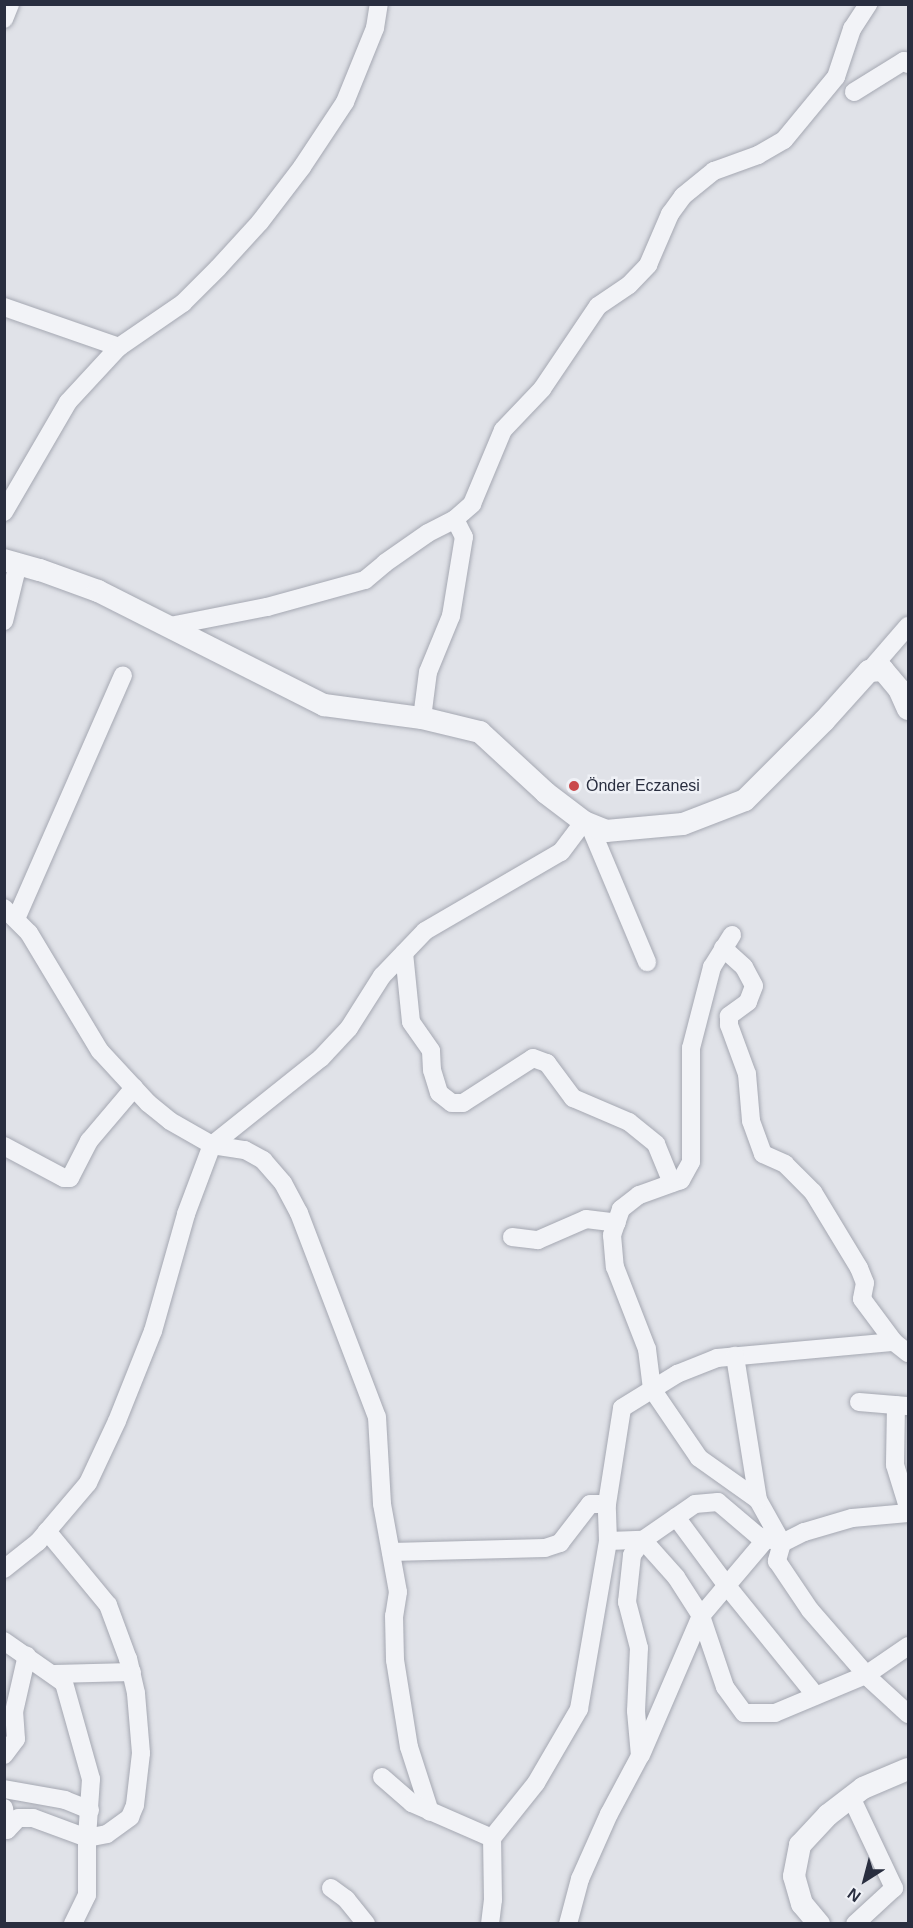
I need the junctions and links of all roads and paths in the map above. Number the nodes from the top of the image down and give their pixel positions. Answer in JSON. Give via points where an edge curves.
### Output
{"nodes":[{"id":1,"x":10,"y":4,"type":"edge"},
{"id":2,"x":378,"y":4,"type":"edge"},
{"id":3,"x":868,"y":4,"type":"edge"},
{"id":4,"x":4,"y":19,"type":"edge"},
{"id":5,"x":909,"y":64,"type":"edge"},
{"id":6,"x":854,"y":92,"type":"dead end"},
{"id":7,"x":4,"y":308,"type":"edge"},
{"id":8,"x":119,"y":347,"type":"junction"},
{"id":9,"x":4,"y":512,"type":"edge"},
{"id":10,"x":456,"y":519,"type":"junction"},
{"id":11,"x":11,"y":562,"type":"edge"},
{"id":12,"x":7,"y":597,"type":"edge"},
{"id":13,"x":4,"y":621,"type":"edge"},
{"id":14,"x":170,"y":626,"type":"junction"},
{"id":15,"x":909,"y":626,"type":"edge"},
{"id":16,"x":869,"y":671,"type":"junction"},
{"id":17,"x":123,"y":675,"type":"dead end"},
{"id":18,"x":909,"y":709,"type":"edge"},
{"id":19,"x":422,"y":718,"type":"junction"},
{"id":20,"x":586,"y":823,"type":"junction"},
{"id":21,"x":10,"y":913,"type":"edge"},
{"id":22,"x":404,"y":953,"type":"junction"},
{"id":23,"x":647,"y":962,"type":"dead end"},
{"id":24,"x":134,"y":1088,"type":"junction"},
{"id":25,"x":212,"y":1145,"type":"junction"},
{"id":26,"x":4,"y":1146,"type":"edge"},
{"id":27,"x":672,"y":1183,"type":"junction"},
{"id":28,"x":616,"y":1223,"type":"junction"},
{"id":29,"x":512,"y":1237,"type":"dead end"},
{"id":30,"x":901,"y":1347,"type":"edge"},
{"id":31,"x":735,"y":1356,"type":"junction"},
{"id":32,"x":652,"y":1389,"type":"junction"},
{"id":33,"x":859,"y":1402,"type":"dead end"},
{"id":34,"x":902,"y":1405,"type":"edge"},
{"id":35,"x":758,"y":1500,"type":"junction"},
{"id":36,"x":607,"y":1504,"type":"junction"},
{"id":37,"x":909,"y":1507,"type":"edge"},
{"id":38,"x":909,"y":1513,"type":"edge"},
{"id":39,"x":676,"y":1517,"type":"junction"},
{"id":40,"x":47,"y":1531,"type":"junction"},
{"id":41,"x":643,"y":1540,"type":"junction"},
{"id":42,"x":608,"y":1541,"type":"junction"},
{"id":43,"x":774,"y":1541,"type":"junction"},
{"id":44,"x":391,"y":1552,"type":"junction"},
{"id":45,"x":4,"y":1569,"type":"edge"},
{"id":46,"x":727,"y":1586,"type":"junction"},
{"id":47,"x":701,"y":1616,"type":"junction"},
{"id":48,"x":4,"y":1641,"type":"edge"},
{"id":49,"x":909,"y":1646,"type":"edge"},
{"id":50,"x":27,"y":1655,"type":"junction"},
{"id":51,"x":132,"y":1672,"type":"junction"},
{"id":52,"x":54,"y":1674,"type":"junction"},
{"id":53,"x":866,"y":1675,"type":"junction"},
{"id":54,"x":816,"y":1696,"type":"junction"},
{"id":55,"x":909,"y":1714,"type":"edge"},
{"id":56,"x":4,"y":1755,"type":"edge"},
{"id":57,"x":640,"y":1756,"type":"junction"},
{"id":58,"x":909,"y":1768,"type":"edge"},
{"id":59,"x":382,"y":1777,"type":"dead end"},
{"id":60,"x":4,"y":1788,"type":"edge"},
{"id":61,"x":851,"y":1797,"type":"junction"},
{"id":62,"x":4,"y":1808,"type":"edge"},
{"id":63,"x":90,"y":1810,"type":"junction"},
{"id":64,"x":430,"y":1812,"type":"junction"},
{"id":65,"x":87,"y":1838,"type":"junction"},
{"id":66,"x":492,"y":1838,"type":"junction"},
{"id":67,"x":331,"y":1888,"type":"dead end"},
{"id":68,"x":73,"y":1923,"type":"edge"},
{"id":69,"x":366,"y":1923,"type":"edge"},
{"id":70,"x":490,"y":1923,"type":"edge"},
{"id":71,"x":568,"y":1923,"type":"edge"},
{"id":72,"x":819,"y":1923,"type":"edge"},
{"id":73,"x":855,"y":1923,"type":"edge"}],
"edges":[{"from":1,"to":4,"type":"street"},
{"from":2,"to":8,"type":"street","via":[[375,28],[345,102],[267,213],[183,303]]},
{"from":3,"to":10,"type":"street","via":[[852,29],[836,77],[784,140],[714,171],[683,196],[670,214],[648,265],[629,285],[598,306],[542,388],[502,430],[471,504]]},
{"from":5,"to":6,"type":"street","via":[[904,61]]},
{"from":7,"to":8,"type":"street"},
{"from":8,"to":9,"type":"street","via":[[68,402]]},
{"from":10,"to":14,"type":"street","via":[[428,533],[365,580],[267,607]]},
{"from":10,"to":19,"type":"street","via":[[464,537],[453,605],[428,672]]},
{"from":11,"to":12,"type":"street"},
{"from":11,"to":14,"type":"street","via":[[98,591]]},
{"from":12,"to":13,"type":"street"},
{"from":14,"to":19,"type":"street","via":[[324,705]]},
{"from":15,"to":16,"type":"street"},
{"from":16,"to":18,"type":"street","via":[[883,670]]},
{"from":16,"to":20,"type":"street","via":[[745,800],[683,824],[606,831]]},
{"from":17,"to":21,"type":"street"},
{"from":19,"to":20,"type":"street","via":[[480,732],[546,793]]},
{"from":20,"to":22,"type":"street","via":[[561,852],[425,931]]},
{"from":20,"to":23,"type":"street"},
{"from":21,"to":24,"type":"street","via":[[29,933],[100,1051]]},
{"from":22,"to":25,"type":"street","via":[[321,1058]]},
{"from":22,"to":27,"type":"street","via":[[411,1022],[431,1051],[432,1070],[440,1093],[452,1103],[463,1103],[533,1058],[547,1063],[573,1098],[629,1122],[656,1144]]},
{"from":24,"to":25,"type":"street","via":[[170,1121]]},
{"from":24,"to":26,"type":"street","via":[[89,1141],[70,1178],[64,1179]]},
{"from":25,"to":40,"type":"street","via":[[186,1214],[153,1331],[117,1421],[88,1484]]},
{"from":25,"to":44,"type":"street","via":[[245,1150],[263,1160],[283,1183],[299,1213],[377,1418],[381,1492]]},
{"from":27,"to":28,"type":"street","via":[[639,1196],[621,1209]]},
{"from":27,"to":30,"type":"street","via":[[681,1180],[691,1162],[691,1048],[712,967],[727,942],[754,986],[748,1002],[729,1016],[729,1025],[747,1074],[751,1121],[763,1154],[785,1164],[813,1192],[859,1268],[865,1283],[862,1299]]},
{"from":28,"to":29,"type":"street","via":[[586,1219],[538,1240]]},
{"from":28,"to":32,"type":"street","via":[[612,1235],[615,1267],[647,1349]]},
{"from":30,"to":31,"type":"street"},
{"from":31,"to":32,"type":"street","via":[[717,1358]]},
{"from":31,"to":35,"type":"street"},
{"from":32,"to":35,"type":"street","via":[[699,1458]]},
{"from":32,"to":36,"type":"street","via":[[622,1408]]},
{"from":33,"to":34,"type":"street"},
{"from":34,"to":37,"type":"street","via":[[895,1465]]},
{"from":35,"to":43,"type":"street"},
{"from":36,"to":42,"type":"street"},
{"from":36,"to":44,"type":"street","via":[[590,1504],[560,1543],[545,1548]]},
{"from":38,"to":43,"type":"street","via":[[852,1518]]},
{"from":39,"to":41,"type":"street"},
{"from":39,"to":43,"type":"street","via":[[694,1504],[718,1502],[758,1536]]},
{"from":39,"to":46,"type":"street"},
{"from":40,"to":45,"type":"street"},
{"from":40,"to":51,"type":"street","via":[[108,1605]]},
{"from":41,"to":42,"type":"street"},
{"from":41,"to":47,"type":"street","via":[[676,1577]]},
{"from":41,"to":57,"type":"street","via":[[632,1555],[627,1602],[639,1648],[636,1711]]},
{"from":42,"to":66,"type":"street","via":[[579,1709],[536,1783]]},
{"from":43,"to":46,"type":"street"},
{"from":43,"to":53,"type":"street","via":[[777,1561],[810,1610]]},
{"from":44,"to":64,"type":"street","via":[[398,1592],[395,1660],[409,1748]]},
{"from":46,"to":47,"type":"street"},
{"from":46,"to":54,"type":"street"},
{"from":47,"to":54,"type":"street","via":[[725,1687],[744,1713],[775,1713]]},
{"from":47,"to":57,"type":"street"},
{"from":48,"to":50,"type":"street"},
{"from":49,"to":53,"type":"street"},
{"from":50,"to":52,"type":"street"},
{"from":50,"to":56,"type":"street","via":[[14,1713],[16,1739]]},
{"from":51,"to":52,"type":"street"},
{"from":51,"to":65,"type":"street","via":[[141,1753],[135,1805],[130,1817],[107,1834]]},
{"from":52,"to":63,"type":"street","via":[[64,1683],[91,1779]]},
{"from":53,"to":54,"type":"street"},
{"from":53,"to":55,"type":"street"},
{"from":57,"to":71,"type":"street","via":[[580,1879]]},
{"from":58,"to":61,"type":"street"},
{"from":59,"to":64,"type":"street","via":[[412,1803]]},
{"from":60,"to":63,"type":"street","via":[[65,1800]]},
{"from":61,"to":72,"type":"street","via":[[800,1845],[794,1876],[802,1904]]},
{"from":61,"to":73,"type":"street","via":[[894,1888]]},
{"from":62,"to":65,"type":"street","via":[[7,1830],[18,1818],[33,1818]]},
{"from":63,"to":65,"type":"street"},
{"from":64,"to":66,"type":"street"},
{"from":65,"to":68,"type":"street","via":[[87,1895]]},
{"from":66,"to":70,"type":"street"},
{"from":67,"to":69,"type":"street"}]}
